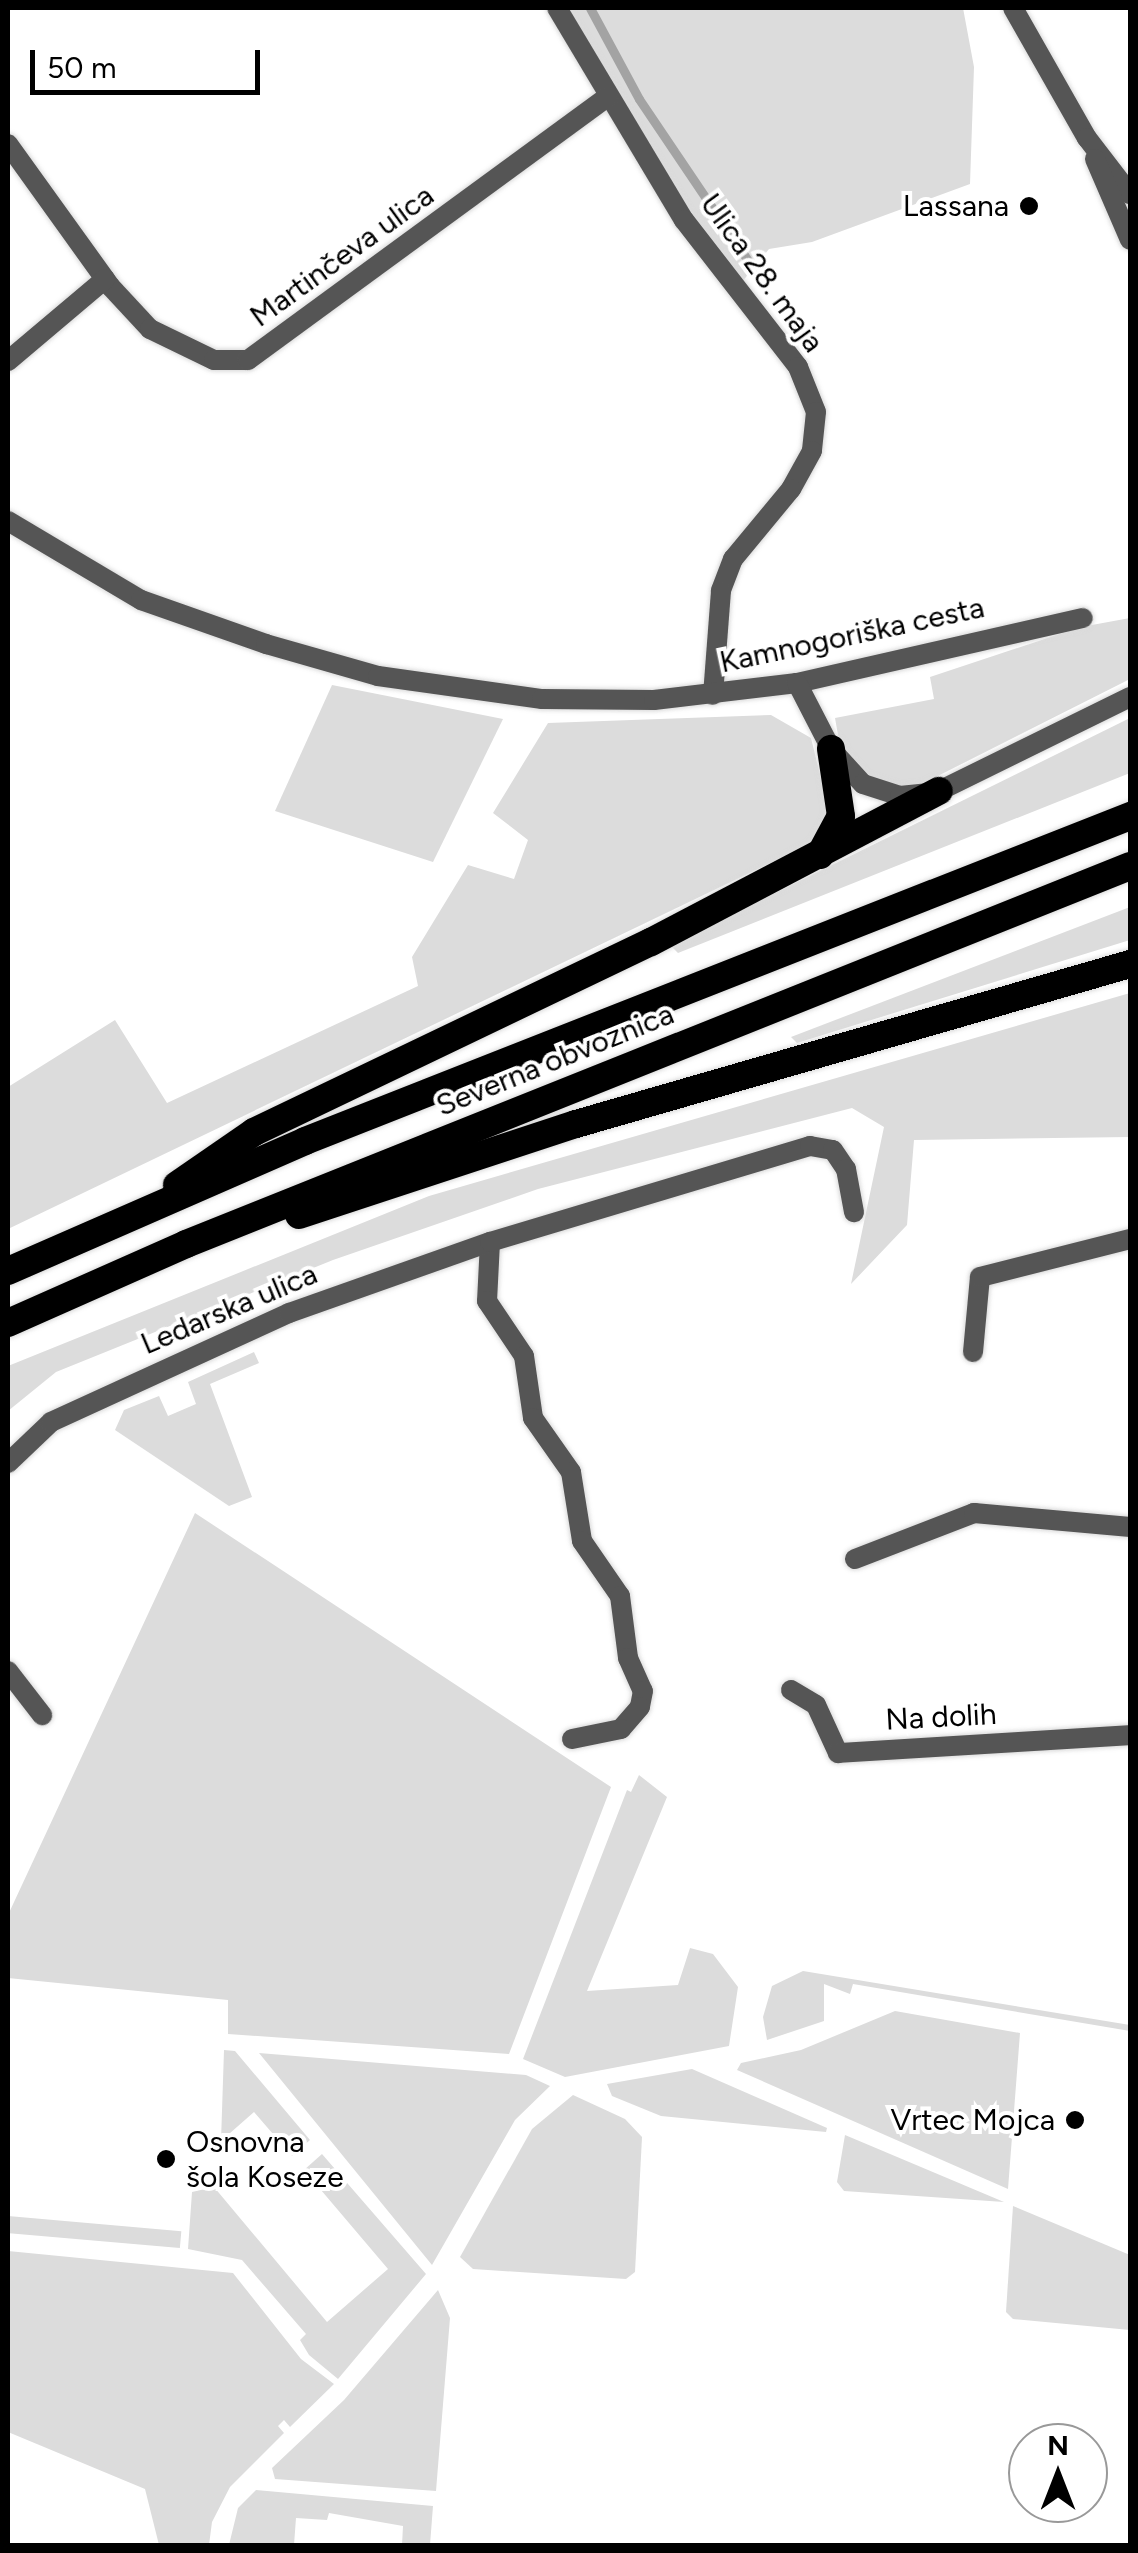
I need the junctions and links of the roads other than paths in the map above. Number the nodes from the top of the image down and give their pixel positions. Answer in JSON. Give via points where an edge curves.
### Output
{"nodes":[{"id":1,"x":557,"y":8,"type":"edge"},
{"id":2,"x":1013,"y":8,"type":"edge"},
{"id":3,"x":608,"y":97,"type":"junction"},
{"id":4,"x":1088,"y":138,"type":"junction"},
{"id":5,"x":8,"y":144,"type":"edge"},
{"id":6,"x":1130,"y":194,"type":"edge"},
{"id":7,"x":1130,"y":240,"type":"edge"},
{"id":8,"x":106,"y":279,"type":"junction"},
{"id":9,"x":8,"y":360,"type":"edge"},
{"id":10,"x":8,"y":522,"type":"edge"},
{"id":11,"x":1082,"y":618,"type":"dead end"},
{"id":12,"x":797,"y":683,"type":"junction"},
{"id":13,"x":713,"y":695,"type":"junction"},
{"id":14,"x":1130,"y":697,"type":"edge"},
{"id":15,"x":832,"y":748,"type":"junction"},
{"id":16,"x":939,"y":792,"type":"junction"},
{"id":17,"x":1130,"y":816,"type":"edge"},
{"id":18,"x":820,"y":855,"type":"junction"},
{"id":19,"x":1130,"y":866,"type":"edge"},
{"id":20,"x":1130,"y":964,"type":"edge"},
{"id":21,"x":150,"y":1207,"type":"junction"},
{"id":22,"x":854,"y":1212,"type":"dead end"},
{"id":23,"x":1130,"y":1239,"type":"edge"},
{"id":24,"x":490,"y":1242,"type":"junction"},
{"id":25,"x":186,"y":1244,"type":"junction"},
{"id":26,"x":8,"y":1271,"type":"edge"},
{"id":27,"x":8,"y":1323,"type":"edge"},
{"id":28,"x":974,"y":1352,"type":"dead end"},
{"id":29,"x":8,"y":1463,"type":"edge"},
{"id":30,"x":1130,"y":1528,"type":"edge"},
{"id":31,"x":854,"y":1559,"type":"dead end"},
{"id":32,"x":8,"y":1671,"type":"edge"},
{"id":33,"x":791,"y":1690,"type":"dead end"},
{"id":34,"x":42,"y":1714,"type":"dead end"},
{"id":35,"x":1130,"y":1736,"type":"edge"},
{"id":36,"x":572,"y":1739,"type":"dead end"}],
"edges":[{"from":1,"to":3,"type":"street","name":"Ulica 28. maja"},
{"from":2,"to":4,"type":"street"},
{"from":3,"to":8,"type":"street","name":"Martinčeva ulica","via":[[248,360],[214,360],[150,328]]},
{"from":3,"to":13,"type":"street","name":"Ulica 28. maja","via":[[684,220],[798,367],[816,412],[812,451],[791,489],[734,559],[721,591]]},
{"from":4,"to":6,"type":"street"},
{"from":4,"to":7,"type":"street"},
{"from":5,"to":8,"type":"street","name":"Martinčeva ulica"},
{"from":8,"to":9,"type":"street"},
{"from":10,"to":13,"type":"street","name":"Kamnogoriška cesta","via":[[141,600],[378,676],[542,698]]},
{"from":11,"to":12,"type":"street","name":"Kamnogoriška cesta"},
{"from":12,"to":13,"type":"street","name":"Kamnogoriška cesta"},
{"from":12,"to":15,"type":"street"},
{"from":14,"to":16,"type":"street"},
{"from":15,"to":16,"type":"street","via":[[876,792]]},
{"from":15,"to":18,"type":"highway","via":[[841,816]]},
{"from":16,"to":18,"type":"highway"},
{"from":17,"to":21,"type":"highway","name":"Severna obvoznica"},
{"from":18,"to":21,"type":"highway","via":[[254,1132]]},
{"from":19,"to":25,"type":"highway","name":"Severna obvoznica"},
{"from":20,"to":25,"type":"highway"},
{"from":21,"to":26,"type":"highway","name":"Severna obvoznica"},
{"from":22,"to":24,"type":"street","name":"Ledarska ulica","via":[[846,1169],[833,1150],[810,1146]]},
{"from":23,"to":28,"type":"street","via":[[980,1277]]},
{"from":24,"to":29,"type":"street","name":"Ledarska ulica","via":[[290,1313],[117,1390],[51,1422]]},
{"from":24,"to":36,"type":"street","via":[[487,1301],[524,1356],[533,1418],[571,1472],[582,1540],[620,1596],[628,1658],[643,1690],[637,1712],[621,1730]]},
{"from":25,"to":27,"type":"highway","name":"Severna obvoznica"},
{"from":30,"to":31,"type":"street","via":[[974,1513]]},
{"from":32,"to":34,"type":"street"},
{"from":33,"to":35,"type":"street","name":"Na dolih","via":[[816,1706],[838,1754]]}]}
